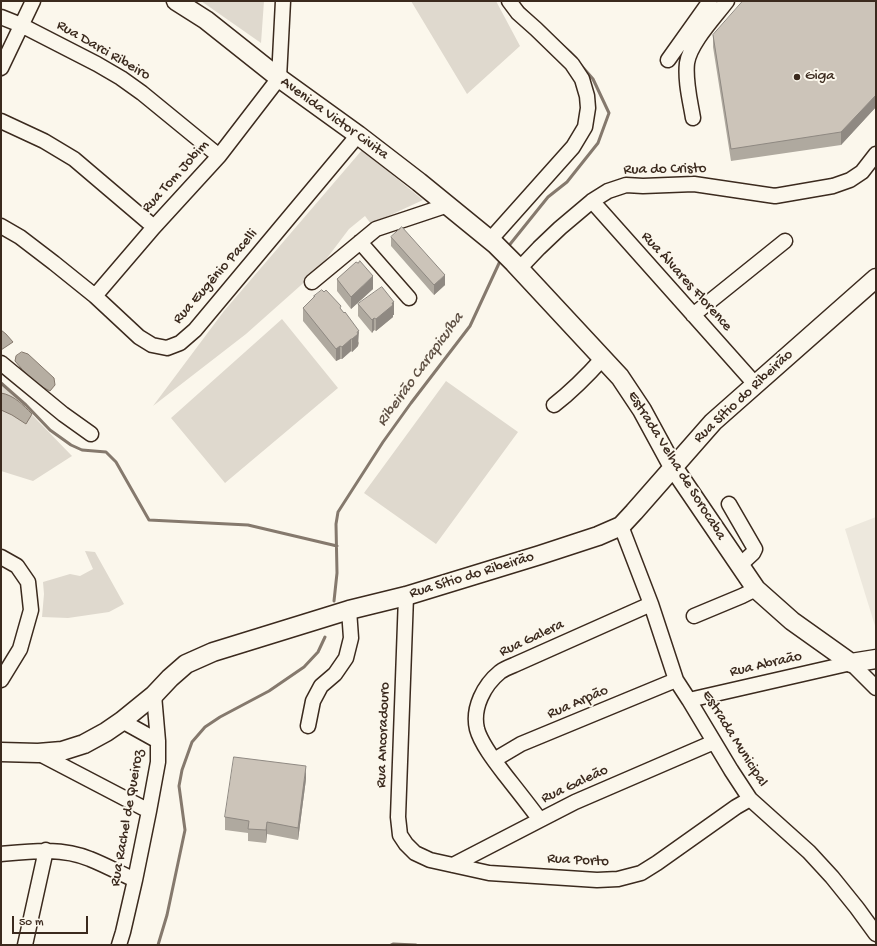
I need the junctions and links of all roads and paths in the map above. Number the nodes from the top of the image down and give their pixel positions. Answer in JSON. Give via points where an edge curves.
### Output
{"nodes":[{"id":1,"x":33,"y":1,"type":"edge"},
{"id":2,"x":176,"y":1,"type":"edge"},
{"id":3,"x":282,"y":1,"type":"edge"},
{"id":4,"x":509,"y":1,"type":"edge"},
{"id":5,"x":710,"y":1,"type":"edge"},
{"id":6,"x":727,"y":1,"type":"edge"},
{"id":7,"x":1,"y":17,"type":"edge"},
{"id":8,"x":21,"y":25,"type":"junction"},
{"id":9,"x":668,"y":60,"type":"dead end"},
{"id":10,"x":1,"y":68,"type":"edge"},
{"id":11,"x":279,"y":78,"type":"junction"},
{"id":12,"x":694,"y":118,"type":"dead end"},
{"id":13,"x":1,"y":121,"type":"edge"},
{"id":14,"x":358,"y":135,"type":"junction"},
{"id":15,"x":876,"y":154,"type":"edge"},
{"id":16,"x":219,"y":156,"type":"junction"},
{"id":17,"x":592,"y":202,"type":"junction"},
{"id":18,"x":448,"y":205,"type":"junction"},
{"id":19,"x":1,"y":226,"type":"edge"},
{"id":20,"x":154,"y":227,"type":"junction"},
{"id":21,"x":785,"y":241,"type":"dead end"},
{"id":22,"x":360,"y":242,"type":"junction"},
{"id":23,"x":493,"y":242,"type":"junction"},
{"id":24,"x":516,"y":266,"type":"junction"},
{"id":25,"x":876,"y":278,"type":"edge"},
{"id":26,"x":312,"y":282,"type":"dead end"},
{"id":27,"x":95,"y":296,"type":"junction"},
{"id":28,"x":409,"y":298,"type":"dead end"},
{"id":29,"x":693,"y":315,"type":"junction"},
{"id":30,"x":603,"y":358,"type":"junction"},
{"id":31,"x":1,"y":363,"type":"edge"},
{"id":32,"x":755,"y":384,"type":"junction"},
{"id":33,"x":554,"y":405,"type":"dead end"},
{"id":34,"x":91,"y":434,"type":"dead end"},
{"id":35,"x":673,"y":467,"type":"junction"},
{"id":36,"x":729,"y":504,"type":"dead end"},
{"id":37,"x":620,"y":526,"type":"junction"},
{"id":38,"x":1,"y":557,"type":"edge"},
{"id":39,"x":740,"y":565,"type":"junction"},
{"id":40,"x":756,"y":589,"type":"junction"},
{"id":41,"x":406,"y":596,"type":"junction"},
{"id":42,"x":652,"y":604,"type":"junction"},
{"id":43,"x":349,"y":610,"type":"junction"},
{"id":44,"x":694,"y":616,"type":"dead end"},
{"id":45,"x":876,"y":659,"type":"edge"},
{"id":46,"x":851,"y":663,"type":"junction"},
{"id":47,"x":1,"y":680,"type":"edge"},
{"id":48,"x":676,"y":680,"type":"junction"},
{"id":49,"x":876,"y":688,"type":"edge"},
{"id":50,"x":154,"y":695,"type":"junction"},
{"id":51,"x":689,"y":700,"type":"junction"},
{"id":52,"x":122,"y":721,"type":"junction"},
{"id":53,"x":308,"y":726,"type":"dead end"},
{"id":54,"x":158,"y":741,"type":"junction"},
{"id":55,"x":714,"y":742,"type":"junction"},
{"id":56,"x":1,"y":752,"type":"edge"},
{"id":57,"x":38,"y":753,"type":"junction"},
{"id":58,"x":494,"y":760,"type":"junction"},
{"id":59,"x":750,"y":798,"type":"junction"},
{"id":60,"x":149,"y":811,"type":"junction"},
{"id":61,"x":540,"y":820,"type":"junction"},
{"id":62,"x":46,"y":850,"type":"junction"},
{"id":63,"x":1,"y":854,"type":"edge"},
{"id":64,"x":430,"y":860,"type":"joint"},
{"id":65,"x":453,"y":865,"type":"junction"},
{"id":66,"x":135,"y":880,"type":"junction"},
{"id":67,"x":876,"y":934,"type":"edge"},
{"id":68,"x":25,"y":945,"type":"edge"},
{"id":69,"x":119,"y":945,"type":"edge"}],
"edges":[{"from":1,"to":8,"type":"street"},
{"from":2,"to":11,"type":"main road","name":"Avenida Victor Civita","via":[[206,20]]},
{"from":3,"to":11,"type":"street"},
{"from":4,"to":23,"type":"street","via":[[518,13],[572,64],[582,79],[588,108],[585,127],[573,147]]},
{"from":5,"to":9,"type":"street"},
{"from":6,"to":12,"type":"street","via":[[696,41],[687,62],[687,82]]},
{"from":7,"to":8,"type":"street","name":"Rua Darci Ribeiro"},
{"from":8,"to":10,"type":"street"},
{"from":8,"to":16,"type":"street","name":"Rua Darci Ribeiro","via":[[121,78]]},
{"from":11,"to":14,"type":"main road","name":"Avenida Victor Civita"},
{"from":11,"to":16,"type":"street","name":"Rua Tom Jobim"},
{"from":13,"to":20,"type":"street","via":[[44,141],[74,159]]},
{"from":14,"to":18,"type":"main road","name":"Avenida Victor Civita"},
{"from":14,"to":27,"type":"street","name":"Rua Eugênio Pacelli","via":[[195,330],[180,343],[167,348],[152,345],[139,337]]},
{"from":15,"to":17,"type":"street","name":"Rua do Cristo","via":[[862,172],[850,180],[812,190],[776,196],[694,184],[626,185],[608,191]]},
{"from":16,"to":20,"type":"street","name":"Rua Tom Jobim"},
{"from":17,"to":24,"type":"street","name":"Rua do Cristo"},
{"from":17,"to":29,"type":"street","name":"Rua Álvares Florence"},
{"from":18,"to":22,"type":"street","via":[[376,229]]},
{"from":18,"to":23,"type":"main road","name":"Avenida Victor Civita"},
{"from":19,"to":27,"type":"street","name":"Rua Eugênio Pacelli","via":[[20,237]]},
{"from":20,"to":27,"type":"street","name":"Rua Tom Jobim"},
{"from":21,"to":29,"type":"street"},
{"from":22,"to":26,"type":"street"},
{"from":22,"to":28,"type":"street"},
{"from":23,"to":24,"type":"main road","name":"Estrada Velha de Sorocaba"},
{"from":24,"to":30,"type":"main road","name":"Estrada Velha de Sorocaba"},
{"from":25,"to":32,"type":"main road","name":"Rua Sítio do Ribeirão"},
{"from":29,"to":32,"type":"street","name":"Rua Álvares Florence"},
{"from":30,"to":33,"type":"street","via":[[572,391]]},
{"from":30,"to":35,"type":"main road","name":"Estrada Velha de Sorocaba","via":[[620,377],[642,410]]},
{"from":31,"to":34,"type":"street"},
{"from":32,"to":35,"type":"main road","name":"Rua Sítio do Ribeirão","via":[[713,422]]},
{"from":35,"to":37,"type":"main road","name":"Rua Sítio do Ribeirão"},
{"from":35,"to":39,"type":"main road","name":"Estrada Velha de Sorocaba"},
{"from":36,"to":39,"type":"street","via":[[755,549]]},
{"from":37,"to":41,"type":"main road","name":"Rua Sítio do Ribeirão","via":[[562,548]]},
{"from":37,"to":42,"type":"street","name":"Estrada Municipal"},
{"from":38,"to":47,"type":"street","via":[[17,566],[28,582],[31,610],[20,649]]},
{"from":39,"to":40,"type":"main road","name":"Estrada Velha de Sorocaba"},
{"from":40,"to":44,"type":"street"},
{"from":40,"to":46,"type":"main road","name":"Estrada Velha de Sorocaba","via":[[792,621]]},
{"from":41,"to":43,"type":"main road","name":"Rua Sítio do Ribeirão"},
{"from":41,"to":64,"type":"street","name":"Rua Ancoradouro","via":[[399,829],[406,844],[415,853]]},
{"from":42,"to":48,"type":"street","name":"Estrada Municipal"},
{"from":42,"to":58,"type":"street","name":"Rua Galera","via":[[500,672],[487,685],[479,700],[475,716],[476,728]]},
{"from":43,"to":50,"type":"main road","name":"Rua Sítio do Ribeirão","via":[[212,652],[186,664]]},
{"from":43,"to":53,"type":"street","via":[[351,638],[346,658],[335,674],[321,686],[312,701]]},
{"from":45,"to":46,"type":"main road"},
{"from":46,"to":49,"type":"street"},
{"from":46,"to":51,"type":"street","name":"Rua Abraão"},
{"from":48,"to":51,"type":"street","name":"Estrada Municipal"},
{"from":48,"to":58,"type":"street","name":"Rua Arpão","via":[[522,744]]},
{"from":50,"to":52,"type":"main road","name":"Rua Sítio do Ribeirão"},
{"from":50,"to":54,"type":"street","name":"Rua Rachel de Queiroz"},
{"from":51,"to":55,"type":"street","name":"Estrada Municipal"},
{"from":52,"to":54,"type":"street"},
{"from":52,"to":57,"type":"main road","name":"Rua Sítio do Ribeirão","via":[[84,744],[62,751]]},
{"from":54,"to":60,"type":"street","name":"Rua Rachel de Queiroz","via":[[158,762]]},
{"from":55,"to":59,"type":"street","name":"Estrada Municipal"},
{"from":55,"to":61,"type":"street","name":"Rua Galeão","via":[[575,802]]},
{"from":56,"to":57,"type":"main road","name":"Rua Sítio do Ribeirão"},
{"from":57,"to":60,"type":"street"},
{"from":58,"to":61,"type":"street","name":"Rua Galera"},
{"from":59,"to":65,"type":"street","name":"Rua Porto","via":[[657,864],[618,880],[489,873]]},
{"from":59,"to":67,"type":"street","name":"Estrada Municipal","via":[[809,852]]},
{"from":60,"to":66,"type":"street","name":"Rua Rachel de Queiroz"},
{"from":61,"to":65,"type":"street","name":"Rua Galeão"},
{"from":62,"to":63,"type":"street"},
{"from":62,"to":66,"type":"street","via":[[89,858]]},
{"from":62,"to":68,"type":"street"},
{"from":64,"to":65,"type":"street","name":"Rua Porto"},
{"from":66,"to":69,"type":"street","name":"Rua Rachel de Queiroz"}]}
